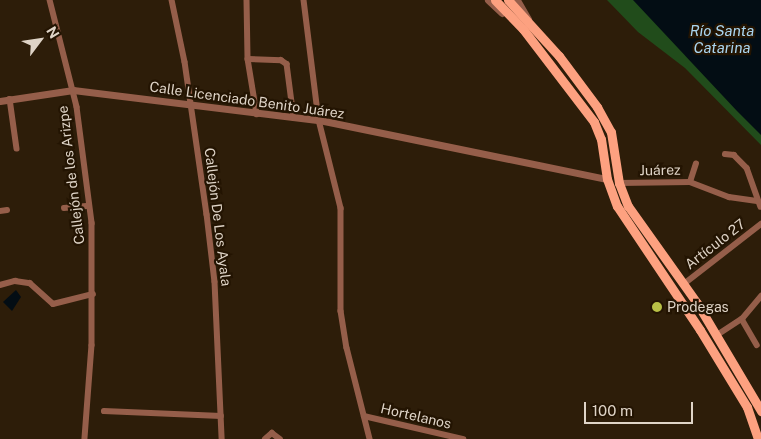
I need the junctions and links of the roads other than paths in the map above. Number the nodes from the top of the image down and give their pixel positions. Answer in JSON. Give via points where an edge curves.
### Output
{"nodes":[{"id":1,"x":50,"y":0,"type":"edge"},
{"id":2,"x":172,"y":0,"type":"edge"},
{"id":3,"x":247,"y":0,"type":"edge"},
{"id":4,"x":304,"y":0,"type":"edge"},
{"id":5,"x":488,"y":0,"type":"edge"},
{"id":6,"x":495,"y":0,"type":"edge"},
{"id":7,"x":508,"y":0,"type":"edge"},
{"id":8,"x":517,"y":0,"type":"edge"},
{"id":9,"x":526,"y":25,"type":"junction"},
{"id":10,"x":248,"y":59,"type":"junction"},
{"id":11,"x":73,"y":90,"type":"junction"},
{"id":12,"x":10,"y":100,"type":"junction"},
{"id":13,"x":0,"y":101,"type":"edge"},
{"id":14,"x":191,"y":105,"type":"junction"},
{"id":15,"x":257,"y":114,"type":"junction"},
{"id":16,"x":294,"y":118,"type":"junction"},
{"id":17,"x":319,"y":120,"type":"junction"},
{"id":18,"x":17,"y":149,"type":"dead end"},
{"id":19,"x":724,"y":154,"type":"dead end"},
{"id":20,"x":696,"y":164,"type":"dead end"},
{"id":21,"x":607,"y":179,"type":"junction"},
{"id":22,"x":619,"y":182,"type":"junction"},
{"id":23,"x":690,"y":182,"type":"junction"},
{"id":24,"x":759,"y":204,"type":"edge"},
{"id":25,"x":89,"y":206,"type":"junction"},
{"id":26,"x":64,"y":208,"type":"dead end"},
{"id":27,"x":0,"y":210,"type":"edge"},
{"id":28,"x":7,"y":210,"type":"dead end"},
{"id":29,"x":761,"y":224,"type":"edge"},
{"id":30,"x":684,"y":284,"type":"junction"},
{"id":31,"x":0,"y":285,"type":"edge"},
{"id":32,"x":93,"y":294,"type":"junction"},
{"id":33,"x":761,"y":296,"type":"edge"},
{"id":34,"x":742,"y":319,"type":"junction"},
{"id":35,"x":717,"y":335,"type":"junction"},
{"id":36,"x":757,"y":345,"type":"dead end"},
{"id":37,"x":104,"y":411,"type":"dead end"},
{"id":38,"x":761,"y":411,"type":"edge"},
{"id":39,"x":221,"y":416,"type":"junction"},
{"id":40,"x":364,"y":416,"type":"junction"},
{"id":41,"x":85,"y":439,"type":"edge"},
{"id":42,"x":222,"y":439,"type":"edge"},
{"id":43,"x":265,"y":439,"type":"edge"},
{"id":44,"x":280,"y":439,"type":"edge"},
{"id":45,"x":370,"y":439,"type":"edge"},
{"id":46,"x":463,"y":439,"type":"edge"},
{"id":47,"x":758,"y":439,"type":"edge"}],
"edges":[{"from":1,"to":11,"type":"street","name":"Callejón de los Arizpe"},
{"from":2,"to":14,"type":"street","name":"Callejón De Los Ayala"},
{"from":3,"to":10,"type":"street"},
{"from":4,"to":17,"type":"street"},
{"from":5,"to":9,"type":"street"},
{"from":6,"to":9,"type":"main road"},
{"from":7,"to":9,"type":"main road"},
{"from":8,"to":9,"type":"street"},
{"from":9,"to":21,"type":"main road","via":[[594,122],[601,139]]},
{"from":9,"to":22,"type":"main road","via":[[587,92],[607,123],[614,142]]},
{"from":10,"to":15,"type":"street"},
{"from":10,"to":16,"type":"street","via":[[281,60],[287,64]]},
{"from":11,"to":12,"type":"street","name":"Calle Licenciado Benito Juárez"},
{"from":11,"to":14,"type":"street","name":"Calle Licenciado Benito Juárez"},
{"from":11,"to":25,"type":"street","name":"Callejón de los Arizpe"},
{"from":12,"to":13,"type":"street","name":"Calle Licenciado Benito Juárez"},
{"from":12,"to":18,"type":"street"},
{"from":14,"to":15,"type":"street","name":"Calle Licenciado Benito Juárez"},
{"from":14,"to":39,"type":"street","name":"Callejón De Los Ayala","via":[[215,282]]},
{"from":15,"to":16,"type":"street","name":"Calle Licenciado Benito Juárez"},
{"from":16,"to":17,"type":"street","name":"Calle Licenciado Benito Juárez"},
{"from":17,"to":21,"type":"street","name":"Calle Licenciado Benito Juárez"},
{"from":17,"to":40,"type":"street","via":[[341,208],[342,311],[349,362]]},
{"from":19,"to":24,"type":"street","via":[[734,155],[747,168]]},
{"from":20,"to":23,"type":"street"},
{"from":21,"to":47,"type":"main road","via":[[626,223],[676,292],[746,407]]},
{"from":22,"to":23,"type":"street","name":"Juárez"},
{"from":22,"to":30,"type":"main road","via":[[628,206]]},
{"from":23,"to":24,"type":"street","name":"Juárez"},
{"from":25,"to":26,"type":"street"},
{"from":25,"to":32,"type":"street","name":"Callejón de los Arizpe"},
{"from":27,"to":28,"type":"street"},
{"from":29,"to":30,"type":"street","name":"Artículo 27"},
{"from":30,"to":35,"type":"main road"},
{"from":31,"to":32,"type":"street","via":[[15,281],[30,283],[53,304]]},
{"from":32,"to":41,"type":"street","name":"Callejón de los Arizpe"},
{"from":33,"to":34,"type":"street"},
{"from":34,"to":35,"type":"street"},
{"from":34,"to":36,"type":"street"},
{"from":35,"to":38,"type":"main road"},
{"from":37,"to":39,"type":"street"},
{"from":39,"to":42,"type":"street","name":"Callejón De Los Ayala"},
{"from":40,"to":45,"type":"street"},
{"from":40,"to":46,"type":"street","name":"Hortelanos"},
{"from":43,"to":44,"type":"street","via":[[272,434]]}]}
